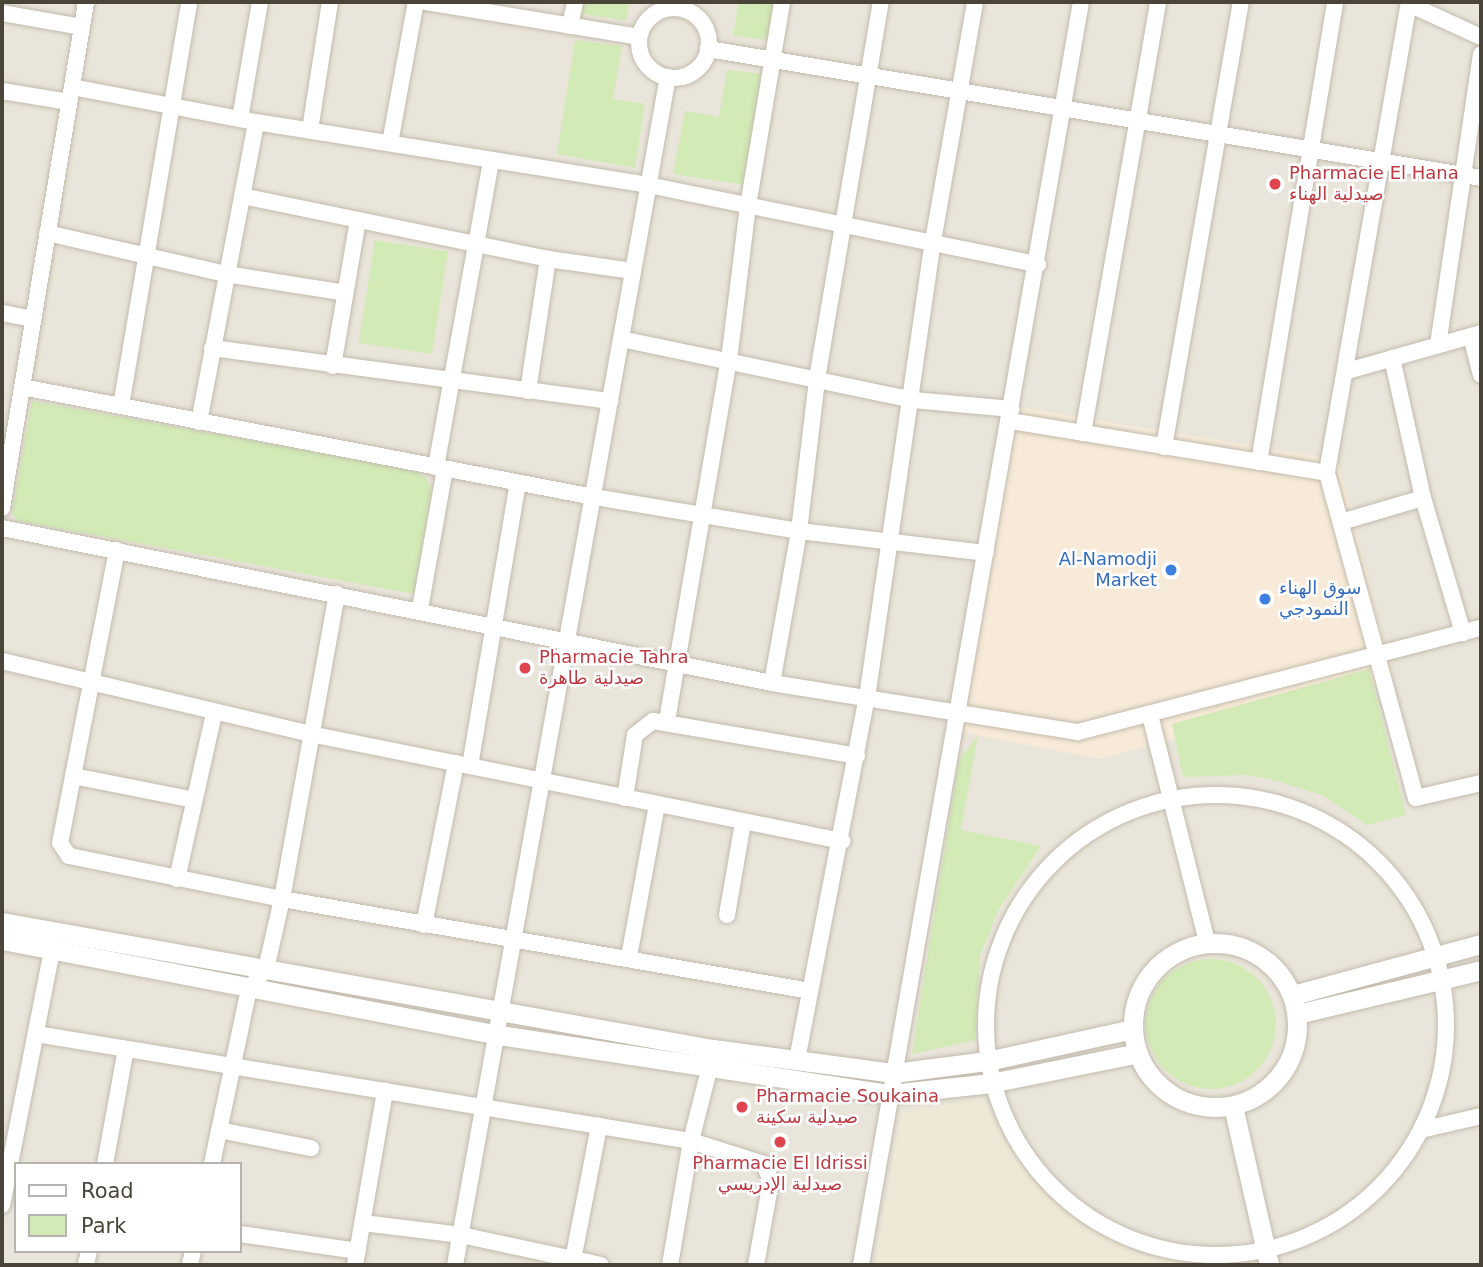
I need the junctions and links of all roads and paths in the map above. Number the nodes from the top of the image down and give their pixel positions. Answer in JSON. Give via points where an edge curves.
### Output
{"nodes":[{"id":1,"x":86,"y":2,"type":"edge"},
{"id":2,"x":189,"y":2,"type":"edge"},
{"id":3,"x":260,"y":2,"type":"edge"},
{"id":4,"x":330,"y":2,"type":"edge"},
{"id":5,"x":416,"y":2,"type":"edge"},
{"id":6,"x":426,"y":2,"type":"edge"},
{"id":7,"x":575,"y":2,"type":"edge"},
{"id":8,"x":782,"y":2,"type":"edge"},
{"id":9,"x":881,"y":2,"type":"edge"},
{"id":10,"x":975,"y":2,"type":"edge"},
{"id":11,"x":1081,"y":2,"type":"edge"},
{"id":12,"x":1158,"y":2,"type":"edge"},
{"id":13,"x":1241,"y":2,"type":"edge"},
{"id":14,"x":1335,"y":2,"type":"edge"},
{"id":15,"x":1409,"y":3,"type":"edge"},
{"id":16,"x":678,"y":5,"type":"edge"},
{"id":17,"x":2,"y":13,"type":"edge"},
{"id":18,"x":570,"y":26,"type":"junction"},
{"id":19,"x":82,"y":27,"type":"junction"},
{"id":20,"x":639,"y":37,"type":"junction"},
{"id":21,"x":1481,"y":37,"type":"edge"},
{"id":22,"x":708,"y":49,"type":"junction"},
{"id":23,"x":1481,"y":54,"type":"edge"},
{"id":24,"x":772,"y":60,"type":"junction"},
{"id":25,"x":867,"y":76,"type":"junction"},
{"id":26,"x":668,"y":77,"type":"junction"},
{"id":27,"x":2,"y":91,"type":"edge"},
{"id":28,"x":960,"y":92,"type":"junction"},
{"id":29,"x":70,"y":94,"type":"junction"},
{"id":30,"x":173,"y":106,"type":"junction"},
{"id":31,"x":1065,"y":109,"type":"junction"},
{"id":32,"x":248,"y":120,"type":"junction"},
{"id":33,"x":1138,"y":121,"type":"junction"},
{"id":34,"x":310,"y":130,"type":"junction"},
{"id":35,"x":1216,"y":134,"type":"junction"},
{"id":36,"x":390,"y":143,"type":"junction"},
{"id":37,"x":1312,"y":150,"type":"junction"},
{"id":38,"x":491,"y":160,"type":"junction"},
{"id":39,"x":1385,"y":162,"type":"junction"},
{"id":40,"x":1464,"y":176,"type":"junction"},
{"id":41,"x":1481,"y":178,"type":"edge"},
{"id":42,"x":648,"y":185,"type":"junction"},
{"id":43,"x":242,"y":196,"type":"junction"},
{"id":44,"x":748,"y":206,"type":"junction"},
{"id":45,"x":358,"y":220,"type":"junction"},
{"id":46,"x":843,"y":222,"type":"junction"},
{"id":47,"x":47,"y":233,"type":"junction"},
{"id":48,"x":933,"y":241,"type":"junction"},
{"id":49,"x":474,"y":245,"type":"junction"},
{"id":50,"x":144,"y":257,"type":"junction"},
{"id":51,"x":548,"y":259,"type":"junction"},
{"id":52,"x":1038,"y":264,"type":"junction"},
{"id":53,"x":633,"y":271,"type":"junction"},
{"id":54,"x":226,"y":274,"type":"junction"},
{"id":55,"x":346,"y":293,"type":"junction"},
{"id":56,"x":2,"y":313,"type":"edge"},
{"id":57,"x":33,"y":319,"type":"junction"},
{"id":58,"x":1476,"y":335,"type":"edge"},
{"id":59,"x":621,"y":339,"type":"junction"},
{"id":60,"x":1438,"y":345,"type":"junction"},
{"id":61,"x":212,"y":348,"type":"junction"},
{"id":62,"x":1392,"y":358,"type":"junction"},
{"id":63,"x":729,"y":360,"type":"junction"},
{"id":64,"x":333,"y":366,"type":"junction"},
{"id":65,"x":1347,"y":371,"type":"junction"},
{"id":66,"x":1481,"y":375,"type":"edge"},
{"id":67,"x":817,"y":379,"type":"junction"},
{"id":68,"x":451,"y":381,"type":"junction"},
{"id":69,"x":22,"y":387,"type":"junction"},
{"id":70,"x":528,"y":391,"type":"junction"},
{"id":71,"x":913,"y":400,"type":"junction"},
{"id":72,"x":2,"y":401,"type":"edge"},
{"id":73,"x":610,"y":401,"type":"junction"},
{"id":74,"x":19,"y":404,"type":"junction"},
{"id":75,"x":121,"y":407,"type":"junction"},
{"id":76,"x":1011,"y":415,"type":"junction"},
{"id":77,"x":200,"y":422,"type":"junction"},
{"id":78,"x":1083,"y":433,"type":"junction"},
{"id":79,"x":1164,"y":447,"type":"junction"},
{"id":80,"x":1259,"y":462,"type":"junction"},
{"id":81,"x":440,"y":468,"type":"junction"},
{"id":82,"x":1327,"y":473,"type":"junction"},
{"id":83,"x":518,"y":483,"type":"junction"},
{"id":84,"x":594,"y":498,"type":"junction"},
{"id":85,"x":1423,"y":498,"type":"junction"},
{"id":86,"x":2,"y":508,"type":"edge"},
{"id":87,"x":701,"y":512,"type":"junction"},
{"id":88,"x":1341,"y":522,"type":"junction"},
{"id":89,"x":2,"y":528,"type":"edge"},
{"id":90,"x":799,"y":531,"type":"junction"},
{"id":91,"x":892,"y":543,"type":"junction"},
{"id":92,"x":117,"y":550,"type":"junction"},
{"id":93,"x":986,"y":554,"type":"junction"},
{"id":94,"x":337,"y":594,"type":"junction"},
{"id":95,"x":420,"y":609,"type":"junction"},
{"id":96,"x":497,"y":625,"type":"junction"},
{"id":97,"x":1481,"y":628,"type":"edge"},
{"id":98,"x":1463,"y":633,"type":"junction"},
{"id":99,"x":567,"y":639,"type":"junction"},
{"id":100,"x":1377,"y":657,"type":"junction"},
{"id":101,"x":2,"y":661,"type":"edge"},
{"id":102,"x":677,"y":664,"type":"junction"},
{"id":103,"x":772,"y":683,"type":"junction"},
{"id":104,"x":91,"y":686,"type":"junction"},
{"id":105,"x":867,"y":698,"type":"junction"},
{"id":106,"x":957,"y":712,"type":"junction"},
{"id":107,"x":214,"y":713,"type":"junction"},
{"id":108,"x":1150,"y":715,"type":"junction"},
{"id":109,"x":667,"y":721,"type":"junction"},
{"id":110,"x":310,"y":734,"type":"junction"},
{"id":111,"x":857,"y":757,"type":"junction"},
{"id":112,"x":463,"y":765,"type":"junction"},
{"id":113,"x":73,"y":776,"type":"junction"},
{"id":114,"x":542,"y":781,"type":"junction"},
{"id":115,"x":1481,"y":783,"type":"edge"},
{"id":116,"x":1170,"y":797,"type":"junction"},
{"id":117,"x":625,"y":798,"type":"junction"},
{"id":118,"x":194,"y":800,"type":"junction"},
{"id":119,"x":657,"y":805,"type":"junction"},
{"id":120,"x":743,"y":822,"type":"junction"},
{"id":121,"x":842,"y":841,"type":"junction"},
{"id":122,"x":177,"y":879,"type":"junction"},
{"id":123,"x":282,"y":899,"type":"junction"},
{"id":124,"x":727,"y":915,"type":"dead end"},
{"id":125,"x":2,"y":922,"type":"edge"},
{"id":126,"x":424,"y":925,"type":"junction"},
{"id":127,"x":2,"y":940,"type":"edge"},
{"id":128,"x":513,"y":940,"type":"junction"},
{"id":129,"x":1207,"y":942,"type":"junction"},
{"id":130,"x":1481,"y":944,"type":"edge"},
{"id":131,"x":52,"y":951,"type":"junction"},
{"id":132,"x":1436,"y":955,"type":"junction"},
{"id":133,"x":629,"y":957,"type":"junction"},
{"id":134,"x":266,"y":969,"type":"junction"},
{"id":135,"x":1481,"y":970,"type":"edge"},
{"id":136,"x":1442,"y":979,"type":"junction"},
{"id":137,"x":249,"y":989,"type":"junction"},
{"id":138,"x":810,"y":991,"type":"junction"},
{"id":139,"x":1293,"y":995,"type":"junction"},
{"id":140,"x":503,"y":1012,"type":"junction"},
{"id":141,"x":1297,"y":1014,"type":"junction"},
{"id":142,"x":1133,"y":1029,"type":"junction"},
{"id":143,"x":36,"y":1034,"type":"junction"},
{"id":144,"x":499,"y":1035,"type":"junction"},
{"id":145,"x":126,"y":1049,"type":"junction"},
{"id":146,"x":1138,"y":1054,"type":"junction"},
{"id":147,"x":711,"y":1058,"type":"junction"},
{"id":148,"x":797,"y":1060,"type":"junction"},
{"id":149,"x":987,"y":1061,"type":"junction"},
{"id":150,"x":233,"y":1066,"type":"junction"},
{"id":151,"x":894,"y":1073,"type":"junction"},
{"id":152,"x":991,"y":1083,"type":"junction"},
{"id":153,"x":385,"y":1091,"type":"junction"},
{"id":154,"x":890,"y":1094,"type":"junction"},
{"id":155,"x":1233,"y":1106,"type":"junction"},
{"id":156,"x":484,"y":1107,"type":"junction"},
{"id":157,"x":1481,"y":1116,"type":"edge"},
{"id":158,"x":599,"y":1126,"type":"junction"},
{"id":159,"x":219,"y":1130,"type":"junction"},
{"id":160,"x":1421,"y":1130,"type":"junction"},
{"id":161,"x":691,"y":1141,"type":"junction"},
{"id":162,"x":310,"y":1148,"type":"dead end"},
{"id":163,"x":105,"y":1162,"type":"edge"},
{"id":164,"x":212,"y":1162,"type":"edge"},
{"id":165,"x":2,"y":1205,"type":"edge"},
{"id":166,"x":363,"y":1223,"type":"junction"},
{"id":167,"x":242,"y":1234,"type":"edge"},
{"id":168,"x":461,"y":1235,"type":"junction"},
{"id":169,"x":357,"y":1258,"type":"edge"},
{"id":170,"x":1267,"y":1258,"type":"edge"},
{"id":171,"x":572,"y":1262,"type":"edge"},
{"id":172,"x":455,"y":1265,"type":"edge"},
{"id":173,"x":601,"y":1265,"type":"edge"},
{"id":174,"x":670,"y":1265,"type":"edge"},
{"id":175,"x":756,"y":1265,"type":"edge"},
{"id":176,"x":861,"y":1265,"type":"edge"}],
"edges":[{"from":1,"to":19,"type":"street"},
{"from":2,"to":30,"type":"street"},
{"from":3,"to":32,"type":"street"},
{"from":4,"to":34,"type":"street"},
{"from":5,"to":36,"type":"street"},
{"from":6,"to":18,"type":"street"},
{"from":7,"to":18,"type":"street"},
{"from":8,"to":24,"type":"street"},
{"from":9,"to":25,"type":"street"},
{"from":10,"to":28,"type":"street"},
{"from":11,"to":31,"type":"street"},
{"from":12,"to":33,"type":"street"},
{"from":13,"to":35,"type":"street"},
{"from":14,"to":37,"type":"street"},
{"from":15,"to":21,"type":"street"},
{"from":15,"to":39,"type":"street"},
{"from":16,"to":20,"type":"street","via":[[657,12]]},
{"from":16,"to":22,"type":"street","via":[[698,17],[708,37]]},
{"from":17,"to":19,"type":"street"},
{"from":18,"to":20,"type":"street"},
{"from":19,"to":29,"type":"street"},
{"from":20,"to":26,"type":"street","via":[[649,67]]},
{"from":22,"to":24,"type":"street"},
{"from":22,"to":26,"type":"street","via":[[689,74]]},
{"from":23,"to":40,"type":"street"},
{"from":24,"to":25,"type":"street"},
{"from":24,"to":44,"type":"street"},
{"from":25,"to":28,"type":"street"},
{"from":25,"to":46,"type":"street"},
{"from":26,"to":42,"type":"street"},
{"from":27,"to":29,"type":"street"},
{"from":28,"to":31,"type":"street"},
{"from":28,"to":48,"type":"street"},
{"from":29,"to":30,"type":"street"},
{"from":29,"to":47,"type":"street"},
{"from":30,"to":32,"type":"street"},
{"from":30,"to":50,"type":"street"},
{"from":31,"to":33,"type":"street"},
{"from":31,"to":52,"type":"street"},
{"from":32,"to":34,"type":"street"},
{"from":32,"to":43,"type":"street"},
{"from":33,"to":35,"type":"street"},
{"from":33,"to":78,"type":"street"},
{"from":34,"to":36,"type":"street"},
{"from":35,"to":37,"type":"street"},
{"from":35,"to":79,"type":"street"},
{"from":36,"to":38,"type":"street"},
{"from":37,"to":39,"type":"street"},
{"from":37,"to":80,"type":"street"},
{"from":38,"to":42,"type":"street"},
{"from":38,"to":49,"type":"street"},
{"from":39,"to":40,"type":"street"},
{"from":39,"to":65,"type":"street"},
{"from":40,"to":41,"type":"street"},
{"from":40,"to":60,"type":"street"},
{"from":42,"to":44,"type":"street"},
{"from":42,"to":53,"type":"street"},
{"from":43,"to":45,"type":"street"},
{"from":43,"to":54,"type":"street"},
{"from":44,"to":46,"type":"street"},
{"from":44,"to":63,"type":"street"},
{"from":45,"to":49,"type":"street"},
{"from":45,"to":55,"type":"street"},
{"from":46,"to":48,"type":"street"},
{"from":46,"to":67,"type":"street"},
{"from":47,"to":50,"type":"street"},
{"from":47,"to":57,"type":"street"},
{"from":48,"to":52,"type":"street"},
{"from":48,"to":71,"type":"street"},
{"from":49,"to":51,"type":"street"},
{"from":49,"to":68,"type":"street"},
{"from":50,"to":54,"type":"street"},
{"from":50,"to":75,"type":"street"},
{"from":51,"to":53,"type":"street"},
{"from":51,"to":70,"type":"street"},
{"from":52,"to":76,"type":"street"},
{"from":53,"to":59,"type":"street"},
{"from":54,"to":55,"type":"street"},
{"from":54,"to":61,"type":"street"},
{"from":55,"to":64,"type":"street"},
{"from":56,"to":57,"type":"street"},
{"from":57,"to":69,"type":"street"},
{"from":58,"to":60,"type":"street"},
{"from":58,"to":66,"type":"street"},
{"from":59,"to":63,"type":"street"},
{"from":59,"to":73,"type":"street"},
{"from":60,"to":62,"type":"street"},
{"from":61,"to":64,"type":"street"},
{"from":61,"to":77,"type":"street"},
{"from":62,"to":65,"type":"street"},
{"from":62,"to":85,"type":"street"},
{"from":63,"to":67,"type":"street"},
{"from":63,"to":87,"type":"street"},
{"from":64,"to":68,"type":"street"},
{"from":65,"to":82,"type":"street"},
{"from":67,"to":71,"type":"street"},
{"from":67,"to":90,"type":"street"},
{"from":68,"to":70,"type":"street"},
{"from":68,"to":81,"type":"street"},
{"from":69,"to":74,"type":"street"},
{"from":69,"to":75,"type":"street"},
{"from":70,"to":73,"type":"street"},
{"from":71,"to":76,"type":"street"},
{"from":71,"to":91,"type":"street"},
{"from":72,"to":74,"type":"street"},
{"from":73,"to":84,"type":"street"},
{"from":74,"to":86,"type":"street"},
{"from":75,"to":77,"type":"street"},
{"from":76,"to":78,"type":"street"},
{"from":76,"to":93,"type":"street"},
{"from":77,"to":81,"type":"street"},
{"from":78,"to":79,"type":"street"},
{"from":79,"to":80,"type":"street"},
{"from":80,"to":82,"type":"street"},
{"from":81,"to":83,"type":"street"},
{"from":81,"to":95,"type":"street"},
{"from":82,"to":88,"type":"street"},
{"from":83,"to":84,"type":"street"},
{"from":83,"to":96,"type":"street"},
{"from":84,"to":87,"type":"street"},
{"from":84,"to":99,"type":"street"},
{"from":85,"to":88,"type":"street"},
{"from":85,"to":98,"type":"street"},
{"from":87,"to":90,"type":"street"},
{"from":87,"to":102,"type":"street"},
{"from":88,"to":100,"type":"street"},
{"from":89,"to":92,"type":"street"},
{"from":90,"to":91,"type":"street"},
{"from":90,"to":103,"type":"street"},
{"from":91,"to":93,"type":"street"},
{"from":91,"to":105,"type":"street"},
{"from":92,"to":94,"type":"street"},
{"from":92,"to":104,"type":"street"},
{"from":93,"to":106,"type":"street"},
{"from":94,"to":95,"type":"street"},
{"from":94,"to":110,"type":"street"},
{"from":95,"to":96,"type":"street"},
{"from":96,"to":99,"type":"street"},
{"from":96,"to":112,"type":"street"},
{"from":97,"to":98,"type":"street"},
{"from":98,"to":100,"type":"street"},
{"from":99,"to":102,"type":"street"},
{"from":99,"to":114,"type":"street"},
{"from":100,"to":108,"type":"street"},
{"from":100,"to":115,"type":"street","via":[[1416,798]]},
{"from":101,"to":104,"type":"street"},
{"from":102,"to":103,"type":"street"},
{"from":102,"to":109,"type":"street"},
{"from":103,"to":105,"type":"street"},
{"from":104,"to":107,"type":"street"},
{"from":104,"to":113,"type":"street"},
{"from":105,"to":106,"type":"street"},
{"from":105,"to":111,"type":"street"},
{"from":106,"to":108,"type":"street","via":[[1078,732]]},
{"from":106,"to":151,"type":"street"},
{"from":107,"to":110,"type":"street"},
{"from":107,"to":118,"type":"street"},
{"from":108,"to":116,"type":"street"},
{"from":109,"to":111,"type":"street"},
{"from":109,"to":117,"type":"street","via":[[645,724],[635,735]]},
{"from":110,"to":112,"type":"street"},
{"from":110,"to":123,"type":"street"},
{"from":111,"to":121,"type":"street"},
{"from":112,"to":114,"type":"street"},
{"from":112,"to":126,"type":"street"},
{"from":113,"to":118,"type":"street"},
{"from":113,"to":122,"type":"street","via":[[60,843],[64,853]]},
{"from":114,"to":117,"type":"street"},
{"from":114,"to":128,"type":"street"},
{"from":116,"to":129,"type":"street"},
{"from":116,"to":132,"type":"street","via":[[1214,793],[1259,797],[1302,809],[1342,830],[1383,864],[1415,906]]},
{"from":116,"to":149,"type":"street","via":[[1104,822],[1048,865],[1034,884],[1008,923],[987,991]]},
{"from":117,"to":119,"type":"street"},
{"from":118,"to":122,"type":"street"},
{"from":119,"to":120,"type":"street"},
{"from":119,"to":133,"type":"street"},
{"from":120,"to":121,"type":"street"},
{"from":120,"to":124,"type":"street"},
{"from":121,"to":138,"type":"street"},
{"from":122,"to":123,"type":"street"},
{"from":123,"to":126,"type":"street"},
{"from":123,"to":134,"type":"street"},
{"from":125,"to":134,"type":"street"},
{"from":126,"to":128,"type":"street"},
{"from":127,"to":131,"type":"street"},
{"from":128,"to":133,"type":"street"},
{"from":128,"to":140,"type":"street"},
{"from":129,"to":139,"type":"street","via":[[1242,946],[1273,965]]},
{"from":129,"to":142,"type":"street","via":[[1177,951],[1153,971],[1137,998]]},
{"from":130,"to":132,"type":"street"},
{"from":131,"to":137,"type":"street"},
{"from":131,"to":143,"type":"street"},
{"from":132,"to":136,"type":"street"},
{"from":132,"to":139,"type":"street"},
{"from":133,"to":138,"type":"street"},
{"from":134,"to":137,"type":"street"},
{"from":134,"to":140,"type":"street"},
{"from":135,"to":136,"type":"street"},
{"from":136,"to":141,"type":"street"},
{"from":136,"to":160,"type":"street","via":[[1446,1030],[1439,1082]]},
{"from":137,"to":144,"type":"street"},
{"from":137,"to":150,"type":"street"},
{"from":138,"to":148,"type":"street"},
{"from":139,"to":141,"type":"street"},
{"from":140,"to":144,"type":"street"},
{"from":140,"to":147,"type":"street"},
{"from":141,"to":155,"type":"street","via":[[1296,1045],[1283,1072],[1261,1094]]},
{"from":142,"to":146,"type":"street"},
{"from":142,"to":149,"type":"street"},
{"from":143,"to":145,"type":"street"},
{"from":143,"to":165,"type":"street"},
{"from":144,"to":147,"type":"street"},
{"from":144,"to":156,"type":"street"},
{"from":145,"to":150,"type":"street"},
{"from":145,"to":163,"type":"street"},
{"from":146,"to":152,"type":"street"},
{"from":146,"to":155,"type":"street","via":[[1153,1079],[1176,1098],[1204,1107]]},
{"from":147,"to":148,"type":"street"},
{"from":147,"to":154,"type":"street"},
{"from":147,"to":161,"type":"street"},
{"from":148,"to":151,"type":"street"},
{"from":149,"to":151,"type":"street"},
{"from":149,"to":152,"type":"street"},
{"from":150,"to":153,"type":"street"},
{"from":150,"to":159,"type":"street"},
{"from":151,"to":154,"type":"street"},
{"from":152,"to":154,"type":"street"},
{"from":152,"to":170,"type":"street","via":[[1020,1148],[1049,1186],[1095,1223],[1160,1249],[1207,1257]]},
{"from":153,"to":156,"type":"street"},
{"from":153,"to":166,"type":"street"},
{"from":154,"to":176,"type":"street"},
{"from":155,"to":170,"type":"street"},
{"from":156,"to":158,"type":"street"},
{"from":156,"to":168,"type":"street"},
{"from":157,"to":160,"type":"street"},
{"from":158,"to":161,"type":"street"},
{"from":158,"to":171,"type":"street"},
{"from":159,"to":162,"type":"street"},
{"from":159,"to":164,"type":"street"},
{"from":160,"to":170,"type":"street","via":[[1371,1194],[1329,1227]]},
{"from":161,"to":174,"type":"street"},
{"from":161,"to":175,"type":"street","via":[[764,1164],[771,1181]]},
{"from":166,"to":168,"type":"street"},
{"from":166,"to":169,"type":"street"},
{"from":167,"to":169,"type":"street"},
{"from":168,"to":171,"type":"street"},
{"from":168,"to":172,"type":"street"},
{"from":171,"to":173,"type":"street"}]}
